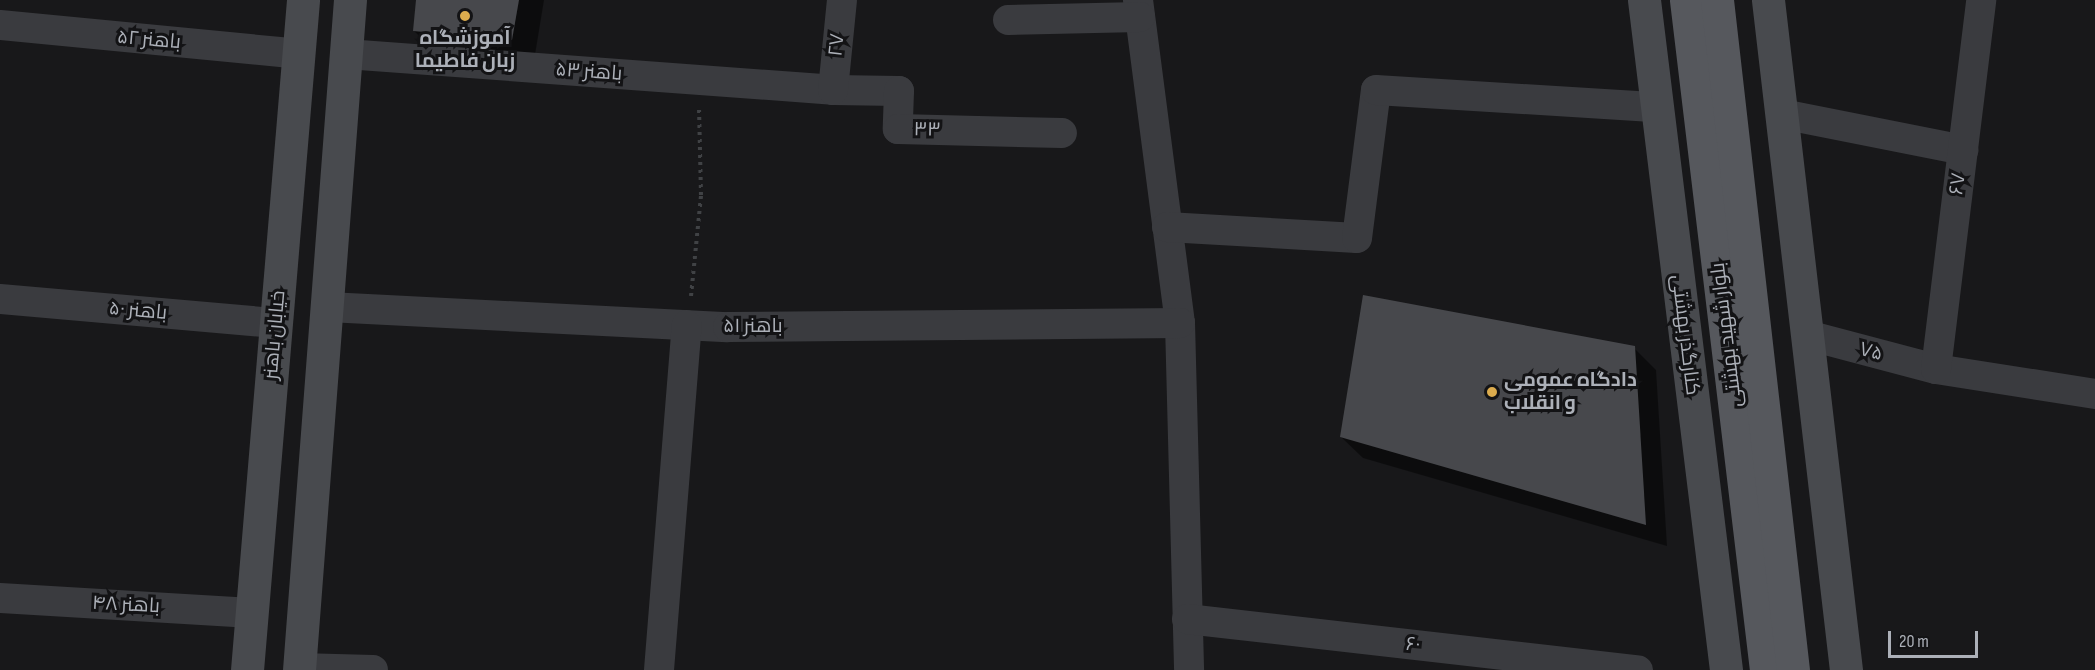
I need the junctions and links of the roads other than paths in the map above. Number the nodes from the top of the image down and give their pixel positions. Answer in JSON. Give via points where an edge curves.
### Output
{"nodes":[{"id":1,"x":303,"y":0,"type":"edge"},
{"id":2,"x":350,"y":0,"type":"edge"},
{"id":3,"x":842,"y":0,"type":"edge"},
{"id":4,"x":1644,"y":0,"type":"edge"},
{"id":5,"x":1686,"y":0,"type":"edge"},
{"id":6,"x":1717,"y":0,"type":"edge"},
{"id":7,"x":1768,"y":0,"type":"edge"},
{"id":8,"x":1981,"y":0,"type":"edge"},
{"id":9,"x":1139,"y":8,"type":"edge"},
{"id":10,"x":1008,"y":20,"type":"dead end"},
{"id":11,"x":0,"y":25,"type":"edge"},
{"id":12,"x":298,"y":54,"type":"junction"},
{"id":13,"x":346,"y":54,"type":"junction"},
{"id":14,"x":832,"y":90,"type":"junction"},
{"id":15,"x":1656,"y":107,"type":"junction"},
{"id":16,"x":1782,"y":114,"type":"junction"},
{"id":17,"x":1062,"y":133,"type":"dead end"},
{"id":18,"x":1963,"y":150,"type":"junction"},
{"id":19,"x":1167,"y":227,"type":"junction"},
{"id":20,"x":0,"y":299,"type":"edge"},
{"id":21,"x":328,"y":307,"type":"junction"},
{"id":22,"x":276,"y":323,"type":"junction"},
{"id":23,"x":1180,"y":323,"type":"junction"},
{"id":24,"x":687,"y":325,"type":"junction"},
{"id":25,"x":1807,"y":334,"type":"junction"},
{"id":26,"x":1935,"y":369,"type":"junction"},
{"id":27,"x":2095,"y":394,"type":"edge"},
{"id":28,"x":0,"y":598,"type":"edge"},
{"id":29,"x":252,"y":613,"type":"junction"},
{"id":30,"x":1187,"y":619,"type":"junction"},
{"id":31,"x":299,"y":669,"type":"edge"},
{"id":32,"x":247,"y":670,"type":"edge"},
{"id":33,"x":373,"y":670,"type":"edge"},
{"id":34,"x":659,"y":670,"type":"edge"},
{"id":35,"x":1189,"y":670,"type":"edge"},
{"id":36,"x":1638,"y":670,"type":"edge"},
{"id":37,"x":1726,"y":670,"type":"edge"},
{"id":38,"x":1766,"y":670,"type":"edge"},
{"id":39,"x":1793,"y":670,"type":"edge"},
{"id":40,"x":1846,"y":670,"type":"edge"}],
"edges":[{"from":1,"to":12,"type":"main road","name":"خیابان باهنر"},
{"from":2,"to":13,"type":"main road"},
{"from":3,"to":14,"type":"street","name":"۲۷"},
{"from":4,"to":15,"type":"main road","name":"کنارگذر بهشتی"},
{"from":5,"to":38,"type":"main road","name":"بلوار شهید بهشتی"},
{"from":6,"to":39,"type":"main road","name":"بلوار شهید بهشتی"},
{"from":7,"to":16,"type":"main road"},
{"from":8,"to":18,"type":"street","name":"۶۷"},
{"from":9,"to":10,"type":"street"},
{"from":9,"to":19,"type":"street"},
{"from":11,"to":12,"type":"street","name":"باهنر ۵۲"},
{"from":12,"to":22,"type":"main road","name":"خیابان باهنر"},
{"from":13,"to":14,"type":"street","name":"باهنر ۵۳"},
{"from":13,"to":21,"type":"main road"},
{"from":14,"to":17,"type":"street","name":"۳۳","via":[[899,91],[898,129]]},
{"from":15,"to":19,"type":"street","via":[[1376,90],[1357,238]]},
{"from":15,"to":37,"type":"main road","name":"کنارگذر بهشتی"},
{"from":16,"to":18,"type":"street"},
{"from":16,"to":25,"type":"main road"},
{"from":18,"to":26,"type":"street","name":"۶۷"},
{"from":19,"to":23,"type":"street"},
{"from":20,"to":22,"type":"street","name":"باهنر ۵۰"},
{"from":21,"to":24,"type":"street","name":"باهنر ۵۱"},
{"from":21,"to":31,"type":"main road"},
{"from":22,"to":29,"type":"main road","name":"خیابان باهنر"},
{"from":23,"to":24,"type":"street","name":"باهنر ۵۱"},
{"from":23,"to":30,"type":"street"},
{"from":24,"to":34,"type":"street"},
{"from":25,"to":26,"type":"street","name":"۷۵"},
{"from":25,"to":40,"type":"main road"},
{"from":26,"to":27,"type":"street","name":"۷۵"},
{"from":28,"to":29,"type":"street","name":"باهنر ۴۸"},
{"from":29,"to":32,"type":"main road","name":"خیابان باهنر"},
{"from":30,"to":35,"type":"street"},
{"from":30,"to":36,"type":"street","name":"۶۰"},
{"from":31,"to":33,"type":"street"}]}
